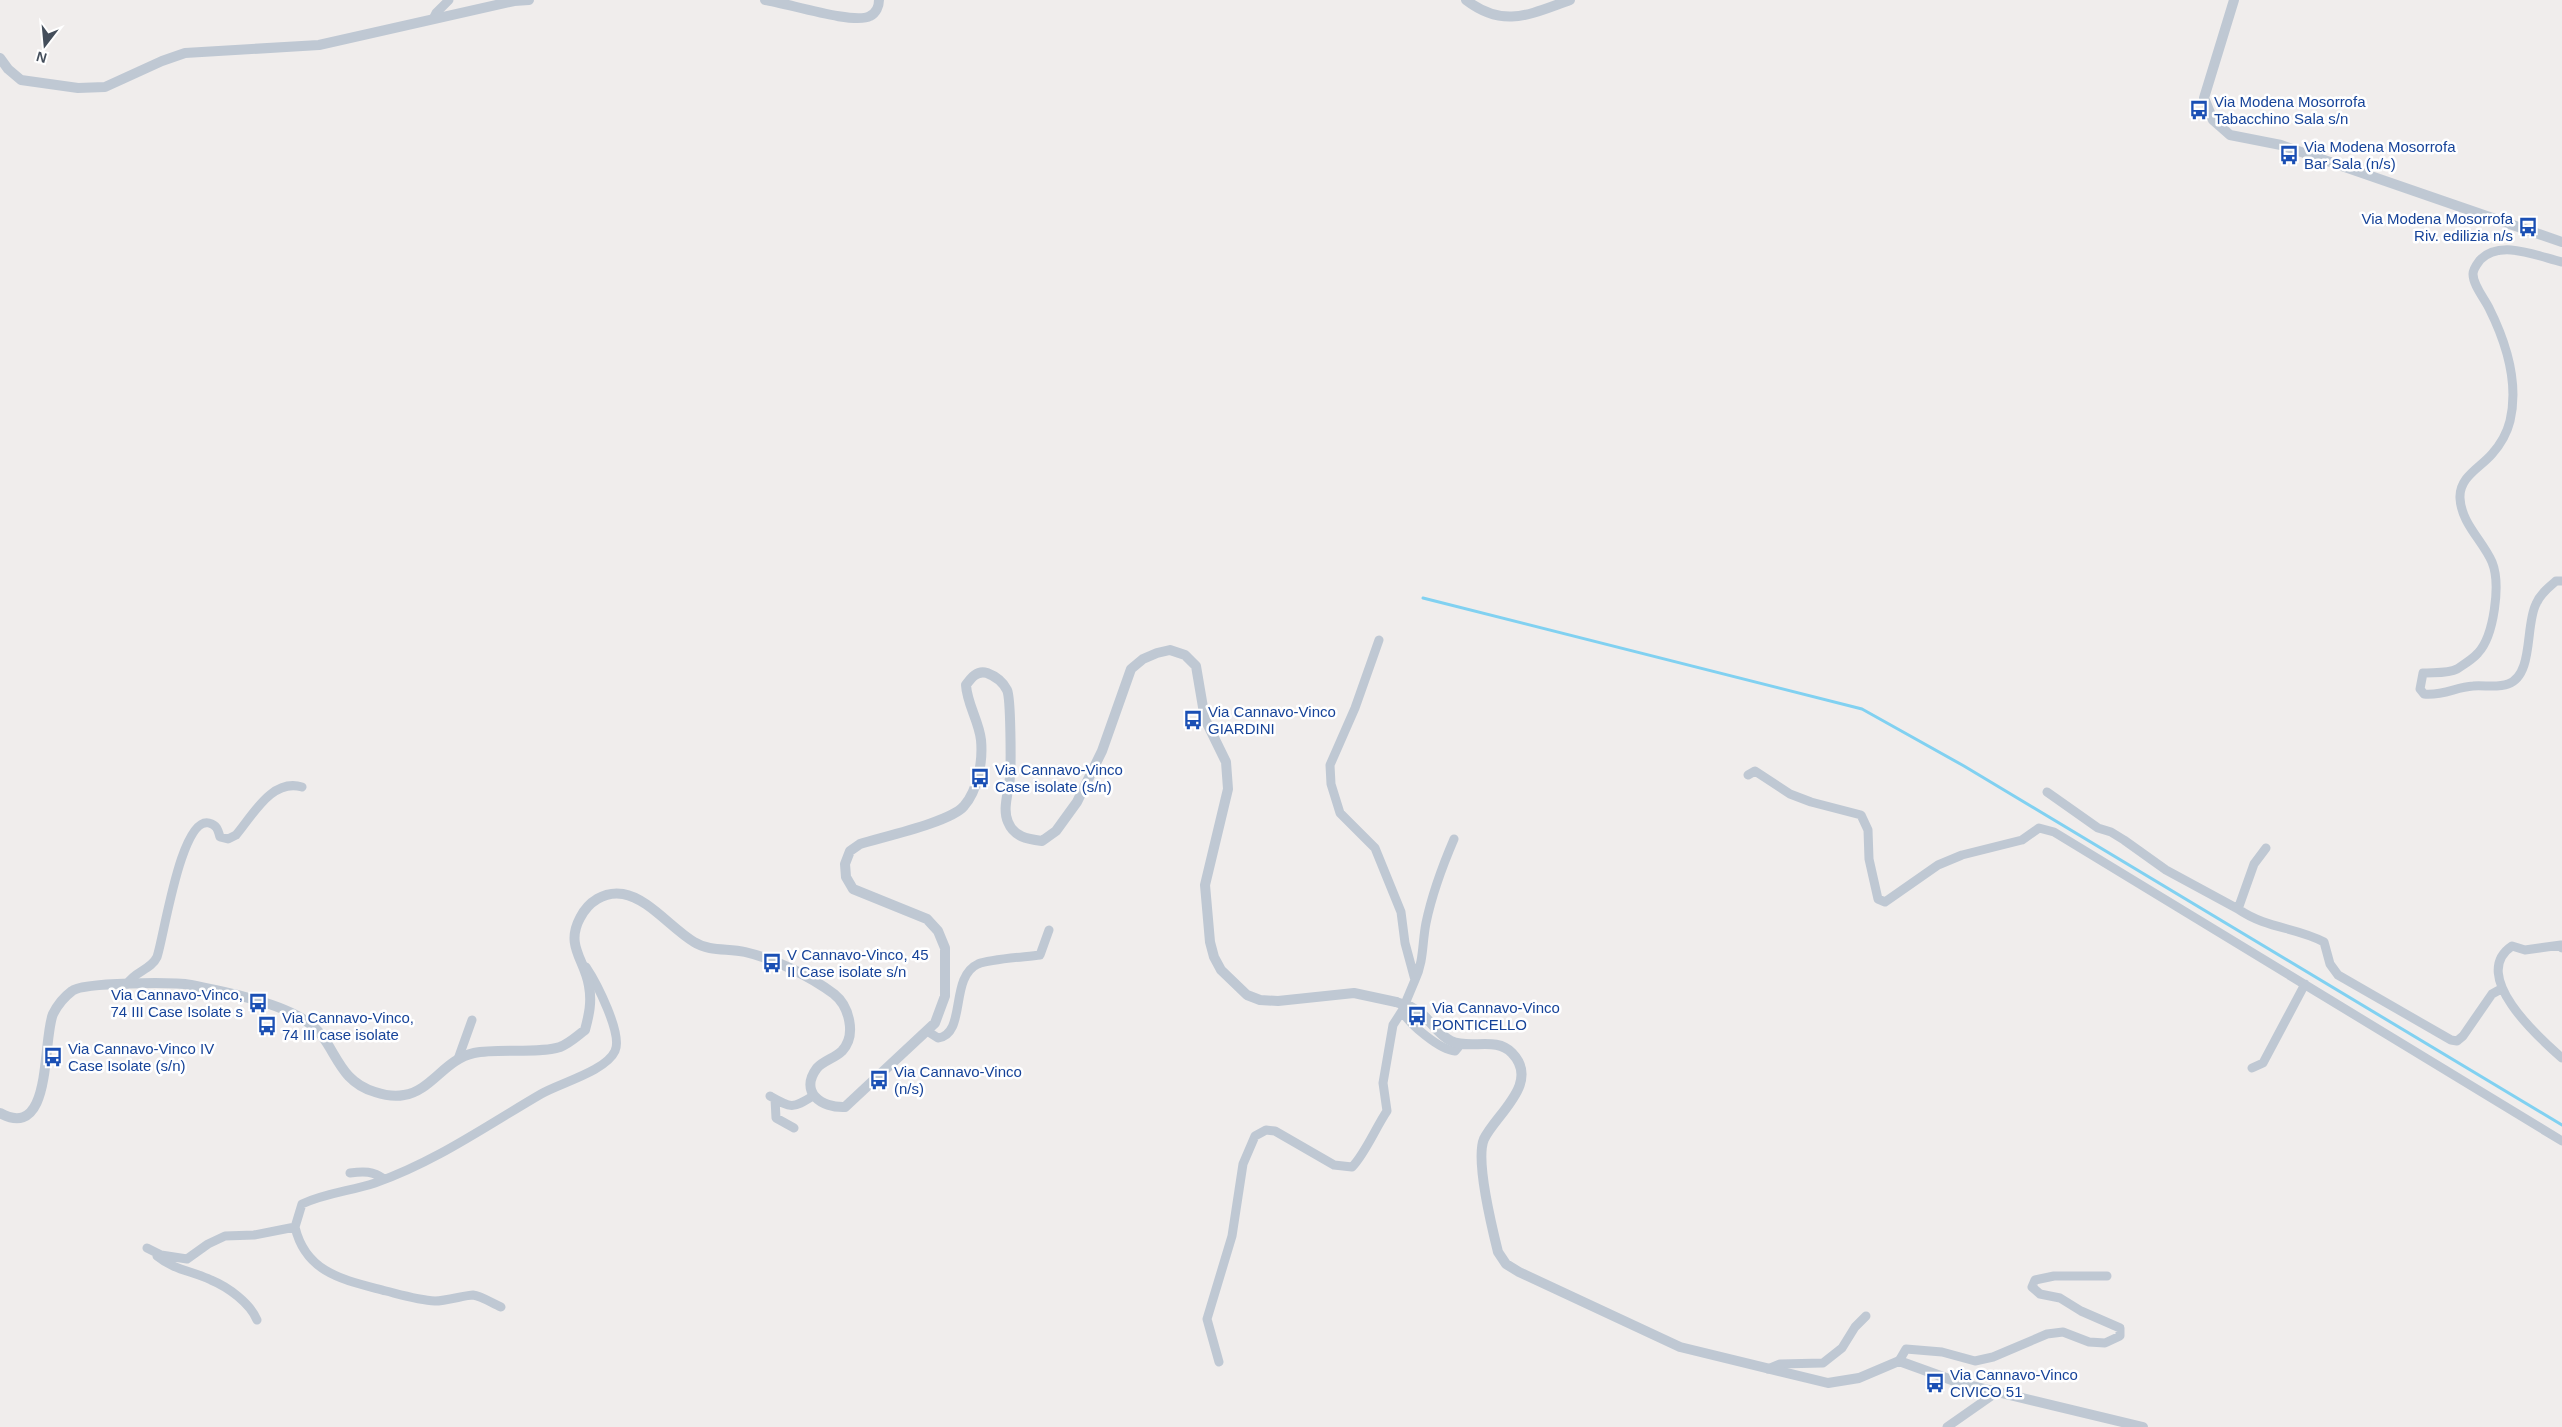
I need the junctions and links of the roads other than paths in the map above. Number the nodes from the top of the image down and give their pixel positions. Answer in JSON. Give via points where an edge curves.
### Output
{"nodes":[{"id":1,"x":450,"y":0,"type":"edge"},
{"id":2,"x":529,"y":0,"type":"edge"},
{"id":3,"x":765,"y":0,"type":"edge"},
{"id":4,"x":879,"y":0,"type":"edge"},
{"id":5,"x":1466,"y":0,"type":"edge"},
{"id":6,"x":1570,"y":0,"type":"edge"},
{"id":7,"x":2234,"y":0,"type":"edge"},
{"id":8,"x":433,"y":19,"type":"junction"},
{"id":9,"x":0,"y":58,"type":"edge"},
{"id":10,"x":2562,"y":242,"type":"edge"},
{"id":11,"x":2562,"y":262,"type":"edge"},
{"id":12,"x":2562,"y":581,"type":"edge"},
{"id":13,"x":1379,"y":640,"type":"dead end"},
{"id":14,"x":1748,"y":775,"type":"dead end"},
{"id":15,"x":302,"y":787,"type":"dead end"},
{"id":16,"x":2047,"y":792,"type":"dead end"},
{"id":17,"x":1454,"y":839,"type":"dead end"},
{"id":18,"x":2266,"y":848,"type":"dead end"},
{"id":19,"x":2238,"y":909,"type":"junction"},
{"id":20,"x":1049,"y":930,"type":"dead end"},
{"id":21,"x":2562,"y":948,"type":"edge"},
{"id":22,"x":577,"y":955,"type":"junction"},
{"id":23,"x":1415,"y":980,"type":"junction"},
{"id":24,"x":127,"y":984,"type":"junction"},
{"id":25,"x":2305,"y":984,"type":"junction"},
{"id":26,"x":2502,"y":988,"type":"junction"},
{"id":27,"x":1403,"y":1007,"type":"junction"},
{"id":28,"x":472,"y":1020,"type":"dead end"},
{"id":29,"x":927,"y":1031,"type":"junction"},
{"id":30,"x":2562,"y":1058,"type":"edge"},
{"id":31,"x":458,"y":1059,"type":"junction"},
{"id":32,"x":2252,"y":1068,"type":"dead end"},
{"id":33,"x":813,"y":1096,"type":"junction"},
{"id":34,"x":0,"y":1113,"type":"edge"},
{"id":35,"x":794,"y":1128,"type":"dead end"},
{"id":36,"x":2562,"y":1141,"type":"edge"},
{"id":37,"x":350,"y":1172,"type":"dead end"},
{"id":38,"x":384,"y":1179,"type":"junction"},
{"id":39,"x":295,"y":1226,"type":"junction"},
{"id":40,"x":2108,"y":1276,"type":"dead end"},
{"id":41,"x":501,"y":1307,"type":"dead end"},
{"id":42,"x":1866,"y":1316,"type":"dead end"},
{"id":43,"x":257,"y":1320,"type":"dead end"},
{"id":44,"x":1899,"y":1361,"type":"junction"},
{"id":45,"x":1219,"y":1362,"type":"dead end"},
{"id":46,"x":1768,"y":1369,"type":"junction"},
{"id":47,"x":1997,"y":1392,"type":"junction"},
{"id":48,"x":1947,"y":1427,"type":"edge"},
{"id":49,"x":2143,"y":1427,"type":"edge"}],
"edges":[{"from":1,"to":8,"type":"street"},
{"from":2,"to":8,"type":"street"},
{"from":3,"to":4,"type":"street","via":[[852,19],[870,16],[879,7]]},
{"from":5,"to":6,"type":"street","via":[[1496,16],[1522,17]]},
{"from":7,"to":10,"type":"street","via":[[2204,98],[2213,120],[2230,135],[2281,145]]},
{"from":8,"to":9,"type":"street","via":[[319,45],[185,53],[105,88],[78,88],[21,80]]},
{"from":11,"to":12,"type":"street","via":[[2502,249],[2486,254],[2473,274],[2502,334],[2513,399],[2510,423],[2503,440],[2463,482],[2460,498],[2465,518],[2492,562],[2496,576],[2495,607],[2488,637],[2478,653],[2455,670],[2423,673],[2420,689],[2424,694],[2440,694],[2471,686],[2507,685],[2517,678],[2524,668],[2536,604],[2551,585]]},
{"from":13,"to":23,"type":"street","via":[[1330,765],[1331,784],[1340,813],[1375,848],[1391,884],[1401,912]]},
{"from":14,"to":25,"type":"street","via":[[1755,771],[1790,794],[1861,814],[1868,830],[1869,859],[1878,899],[1885,902],[1938,865],[1962,855],[2022,840],[2039,828],[2054,832]]},
{"from":15,"to":24,"type":"street","via":[[284,785],[274,791],[236,836],[228,839],[220,837],[212,823],[200,825],[186,842],[154,964],[131,977]]},
{"from":16,"to":19,"type":"street","via":[[2166,870]]},
{"from":17,"to":23,"type":"street","via":[[1432,893],[1420,968]]},
{"from":18,"to":19,"type":"street","via":[[2254,864]]},
{"from":19,"to":26,"type":"street","via":[[2265,923],[2314,936],[2324,942],[2330,964],[2338,975],[2451,1040],[2457,1041],[2463,1036],[2492,994]]},
{"from":20,"to":29,"type":"street","via":[[1040,955],[978,964],[965,974],[951,1030],[938,1038]]},
{"from":21,"to":26,"type":"street","via":[[2561,944],[2525,950],[2512,946],[2503,952],[2498,967]]},
{"from":22,"to":31,"type":"street","via":[[589,984],[591,1006],[585,1030],[559,1048],[474,1053]]},
{"from":22,"to":33,"type":"street","via":[[573,941],[579,919],[590,904],[603,895],[621,894],[635,897],[695,942],[710,948],[746,952],[779,964],[827,989],[842,1000],[850,1026],[843,1050],[818,1067],[811,1085]]},
{"from":22,"to":38,"type":"street","via":[[595,981],[606,1007],[617,1037],[615,1053],[606,1062],[542,1093],[469,1139]]},
{"from":23,"to":27,"type":"street"},
{"from":24,"to":31,"type":"street","via":[[188,984],[295,1014],[318,1031],[352,1082],[388,1096],[406,1095],[428,1084]]},
{"from":24,"to":34,"type":"street","via":[[73,989],[62,999],[53,1014],[40,1100],[29,1114],[18,1119]]},
{"from":25,"to":32,"type":"street","via":[[2263,1063]]},
{"from":25,"to":36,"type":"street"},
{"from":26,"to":30,"type":"street","via":[[2540,1039]]},
{"from":27,"to":29,"type":"street","via":[[1354,993],[1260,1000],[1247,995],[1221,970],[1210,942],[1205,885],[1228,789],[1226,762],[1205,719],[1196,666],[1185,655],[1170,650],[1143,659],[1131,669],[1102,751],[1077,802],[1056,831],[1042,841],[1014,834],[1007,821],[1011,756],[1008,691],[998,678],[985,672],[974,674],[966,685],[981,738],[981,753],[974,790],[964,807],[950,817],[860,844],[850,851],[845,864],[846,877],[853,889],[927,919],[938,931],[945,948],[945,996],[939,1017]]},
{"from":27,"to":45,"type":"street","via":[[1393,1025],[1383,1083],[1386,1111],[1360,1160],[1352,1167],[1334,1164],[1275,1131],[1266,1130],[1255,1136],[1246,1151],[1232,1236],[1207,1319]]},
{"from":27,"to":46,"type":"street","via":[[1420,1011],[1444,1037],[1460,1045],[1485,1043],[1502,1046],[1520,1065],[1521,1078],[1514,1099],[1484,1140],[1481,1160],[1498,1252],[1506,1264],[1680,1347]]},
{"from":28,"to":31,"type":"street"},
{"from":29,"to":33,"type":"street","via":[[845,1107],[833,1108]]},
{"from":33,"to":35,"type":"street","via":[[799,1106],[788,1106],[773,1098],[776,1118]]},
{"from":37,"to":38,"type":"street","via":[[376,1173]]},
{"from":38,"to":39,"type":"street","via":[[318,1196],[302,1204]]},
{"from":39,"to":41,"type":"street","via":[[301,1246],[309,1257],[342,1279],[434,1301],[472,1295]]},
{"from":39,"to":43,"type":"street","via":[[254,1235],[225,1236],[187,1259],[161,1255],[148,1248],[174,1268],[212,1280],[247,1304]]},
{"from":40,"to":44,"type":"street","via":[[2054,1276],[2035,1280],[2032,1288],[2120,1328],[2120,1336],[2105,1343],[2089,1342],[2063,1332],[2047,1334],[1994,1357],[1974,1361],[1914,1348],[1906,1348]]},
{"from":42,"to":46,"type":"street","via":[[1842,1348],[1823,1363],[1780,1364]]},
{"from":44,"to":46,"type":"street","via":[[1859,1378],[1828,1383]]},
{"from":44,"to":47,"type":"street","via":[[1960,1383]]},
{"from":47,"to":48,"type":"street"},
{"from":47,"to":49,"type":"street"}]}
